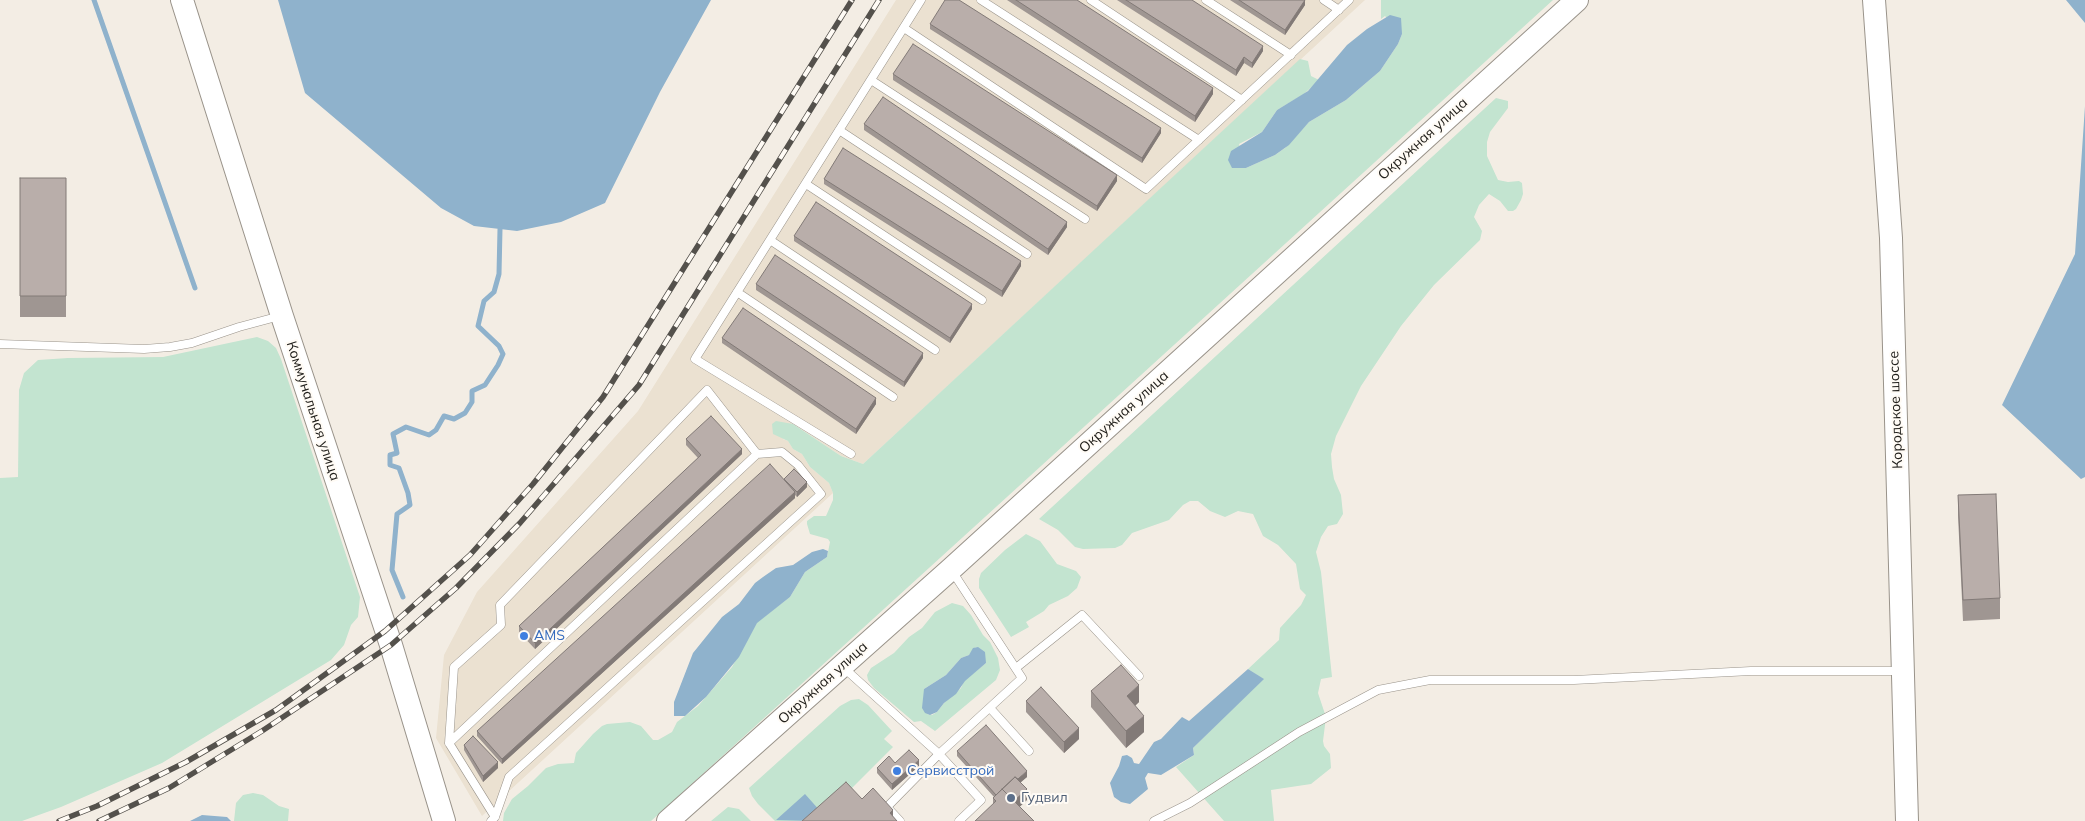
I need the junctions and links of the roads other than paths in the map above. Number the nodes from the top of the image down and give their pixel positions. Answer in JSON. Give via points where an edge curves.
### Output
{"nodes":[{"id":1,"x":182,"y":0,"type":"edge"},
{"id":2,"x":921,"y":0,"type":"edge"},
{"id":3,"x":981,"y":0,"type":"edge"},
{"id":4,"x":1091,"y":0,"type":"edge"},
{"id":5,"x":1206,"y":0,"type":"edge"},
{"id":6,"x":1324,"y":0,"type":"edge"},
{"id":7,"x":1350,"y":0,"type":"edge"},
{"id":8,"x":1577,"y":0,"type":"edge"},
{"id":9,"x":1874,"y":0,"type":"edge"},
{"id":10,"x":1339,"y":10,"type":"junction"},
{"id":11,"x":904,"y":28,"type":"junction"},
{"id":12,"x":1291,"y":55,"type":"junction"},
{"id":13,"x":871,"y":80,"type":"junction"},
{"id":14,"x":1242,"y":100,"type":"junction"},
{"id":15,"x":840,"y":130,"type":"junction"},
{"id":16,"x":1199,"y":140,"type":"junction"},
{"id":17,"x":806,"y":184,"type":"junction"},
{"id":18,"x":1085,"y":219,"type":"dead end"},
{"id":19,"x":770,"y":240,"type":"junction"},
{"id":20,"x":1027,"y":254,"type":"dead end"},
{"id":21,"x":737,"y":292,"type":"junction"},
{"id":22,"x":982,"y":300,"type":"dead end"},
{"id":23,"x":282,"y":316,"type":"junction"},
{"id":24,"x":0,"y":344,"type":"edge"},
{"id":25,"x":935,"y":350,"type":"dead end"},
{"id":26,"x":893,"y":398,"type":"dead end"},
{"id":27,"x":757,"y":454,"type":"junction"},
{"id":28,"x":852,"y":454,"type":"dead end"},
{"id":29,"x":951,"y":569,"type":"junction"},
{"id":30,"x":843,"y":667,"type":"junction"},
{"id":31,"x":1016,"y":668,"type":"junction"},
{"id":32,"x":1904,"y":671,"type":"junction"},
{"id":33,"x":1139,"y":676,"type":"dead end"},
{"id":34,"x":990,"y":708,"type":"junction"},
{"id":35,"x":449,"y":743,"type":"junction"},
{"id":36,"x":1029,"y":752,"type":"dead end"},
{"id":37,"x":939,"y":754,"type":"junction"},
{"id":38,"x":493,"y":819,"type":"edge"},
{"id":39,"x":444,"y":821,"type":"edge"},
{"id":40,"x":668,"y":821,"type":"edge"},
{"id":41,"x":900,"y":821,"type":"edge"},
{"id":42,"x":959,"y":821,"type":"edge"},
{"id":43,"x":1154,"y":821,"type":"edge"},
{"id":44,"x":1907,"y":821,"type":"edge"}],
"edges":[{"from":1,"to":23,"type":"main road","name":"Коммунальная улица"},
{"from":2,"to":11,"type":"lane"},
{"from":3,"to":16,"type":"lane"},
{"from":4,"to":14,"type":"lane"},
{"from":5,"to":12,"type":"lane"},
{"from":6,"to":10,"type":"lane"},
{"from":7,"to":10,"type":"lane"},
{"from":8,"to":29,"type":"main road","name":"Окружная улица"},
{"from":9,"to":32,"type":"main road","name":"Кородское шоссе","via":[[1891,238]]},
{"from":10,"to":12,"type":"lane"},
{"from":11,"to":13,"type":"lane"},
{"from":11,"to":16,"type":"lane","via":[[1146,189]]},
{"from":12,"to":14,"type":"lane"},
{"from":13,"to":15,"type":"lane"},
{"from":13,"to":18,"type":"lane"},
{"from":14,"to":16,"type":"lane"},
{"from":15,"to":17,"type":"lane"},
{"from":15,"to":20,"type":"lane"},
{"from":17,"to":19,"type":"lane"},
{"from":17,"to":22,"type":"lane"},
{"from":19,"to":21,"type":"lane"},
{"from":19,"to":25,"type":"lane"},
{"from":21,"to":26,"type":"lane"},
{"from":21,"to":28,"type":"lane","via":[[695,360]]},
{"from":23,"to":24,"type":"lane","via":[[170,347]]},
{"from":23,"to":39,"type":"main road","name":"Коммунальная улица","via":[[391,645]]},
{"from":27,"to":35,"type":"lane"},
{"from":27,"to":35,"type":"lane","via":[[707,390],[500,605],[501,625],[454,667]]},
{"from":27,"to":38,"type":"lane","via":[[782,452],[798,465],[820,494],[509,776]]},
{"from":29,"to":30,"type":"main road","name":"Окружная улица"},
{"from":29,"to":31,"type":"lane"},
{"from":30,"to":37,"type":"lane"},
{"from":30,"to":40,"type":"main road","name":"Окружная улица"},
{"from":31,"to":33,"type":"lane","via":[[1082,615]]},
{"from":31,"to":34,"type":"lane","via":[[1022,678]]},
{"from":32,"to":43,"type":"lane","via":[[1751,671],[1574,680],[1430,680],[1378,690],[1299,732],[1190,803]]},
{"from":32,"to":44,"type":"main road","name":"Кородское шоссе"},
{"from":34,"to":36,"type":"lane"},
{"from":34,"to":37,"type":"lane"},
{"from":35,"to":38,"type":"lane"},
{"from":37,"to":41,"type":"lane","via":[[887,807]]},
{"from":37,"to":42,"type":"lane","via":[[981,800]]}]}
